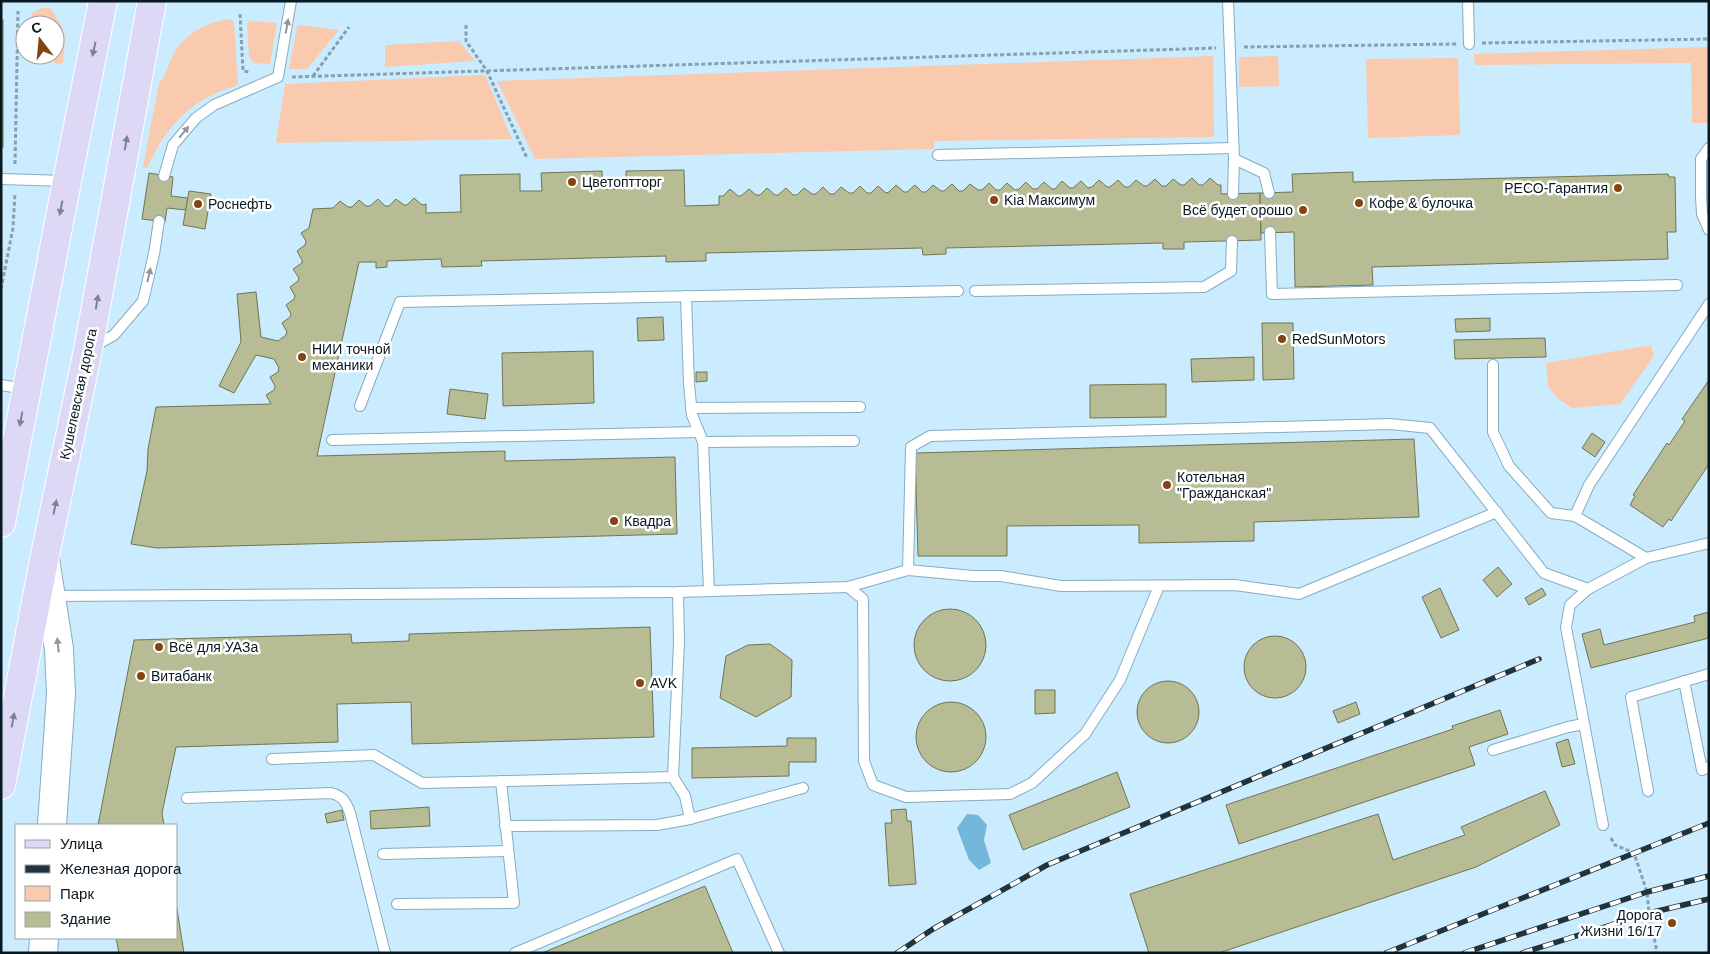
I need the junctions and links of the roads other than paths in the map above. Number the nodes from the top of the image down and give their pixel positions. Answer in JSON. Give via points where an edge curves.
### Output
{"nodes":[{"id":1,"x":103,"y":1,"type":"edge"},
{"id":2,"x":152,"y":1,"type":"edge"},
{"id":3,"x":291,"y":1,"type":"edge"},
{"id":4,"x":1228,"y":1,"type":"edge"},
{"id":5,"x":1468,"y":1,"type":"edge"},
{"id":6,"x":1469,"y":44,"type":"road end"},
{"id":7,"x":1709,"y":148,"type":"edge"},
{"id":8,"x":1234,"y":153,"type":"junction"},
{"id":9,"x":938,"y":155,"type":"dead end"},
{"id":10,"x":164,"y":176,"type":"dead end"},
{"id":11,"x":1,"y":179,"type":"edge"},
{"id":12,"x":67,"y":181,"type":"junction"},
{"id":13,"x":1269,"y":193,"type":"dead end"},
{"id":14,"x":1233,"y":194,"type":"dead end"},
{"id":15,"x":159,"y":221,"type":"dead end"},
{"id":16,"x":1709,"y":230,"type":"edge"},
{"id":17,"x":1270,"y":232,"type":"dead end"},
{"id":18,"x":1232,"y":241,"type":"dead end"},
{"id":19,"x":1677,"y":285,"type":"dead end"},
{"id":20,"x":958,"y":291,"type":"dead end"},
{"id":21,"x":975,"y":291,"type":"dead end"},
{"id":22,"x":686,"y":296,"type":"junction"},
{"id":23,"x":1709,"y":304,"type":"edge"},
{"id":24,"x":88,"y":350,"type":"junction"},
{"id":25,"x":1493,"y":365,"type":"dead end"},
{"id":26,"x":14,"y":387,"type":"edge"},
{"id":27,"x":360,"y":406,"type":"dead end"},
{"id":28,"x":860,"y":407,"type":"dead end"},
{"id":29,"x":692,"y":408,"type":"junction"},
{"id":30,"x":699,"y":432,"type":"junction"},
{"id":31,"x":332,"y":440,"type":"dead end"},
{"id":32,"x":854,"y":441,"type":"dead end"},
{"id":33,"x":703,"y":442,"type":"junction"},
{"id":34,"x":2,"y":512,"type":"edge"},
{"id":35,"x":1497,"y":512,"type":"junction"},
{"id":36,"x":1575,"y":516,"type":"junction"},
{"id":37,"x":1709,"y":543,"type":"edge"},
{"id":38,"x":45,"y":555,"type":"junction"},
{"id":39,"x":1646,"y":558,"type":"junction"},
{"id":40,"x":908,"y":570,"type":"junction"},
{"id":41,"x":1159,"y":586,"type":"junction"},
{"id":42,"x":848,"y":587,"type":"junction"},
{"id":43,"x":1588,"y":589,"type":"junction"},
{"id":44,"x":709,"y":591,"type":"junction"},
{"id":45,"x":678,"y":592,"type":"junction"},
{"id":46,"x":51,"y":596,"type":"junction"},
{"id":47,"x":1709,"y":674,"type":"edge"},
{"id":48,"x":1684,"y":681,"type":"junction"},
{"id":49,"x":19,"y":690,"type":"junction"},
{"id":50,"x":61,"y":694,"type":"junction"},
{"id":51,"x":1584,"y":724,"type":"junction"},
{"id":52,"x":1493,"y":750,"type":"dead end"},
{"id":53,"x":272,"y":758,"type":"dead end"},
{"id":54,"x":1709,"y":767,"type":"edge"},
{"id":55,"x":673,"y":776,"type":"junction"},
{"id":56,"x":501,"y":781,"type":"junction"},
{"id":57,"x":1,"y":785,"type":"edge"},
{"id":58,"x":803,"y":788,"type":"dead end"},
{"id":59,"x":1648,"y":791,"type":"dead end"},
{"id":60,"x":187,"y":798,"type":"dead end"},
{"id":61,"x":690,"y":819,"type":"junction"},
{"id":62,"x":52,"y":824,"type":"edge"},
{"id":63,"x":1603,"y":825,"type":"road end"},
{"id":64,"x":506,"y":826,"type":"junction"},
{"id":65,"x":508,"y":852,"type":"junction"},
{"id":66,"x":383,"y":854,"type":"dead end"},
{"id":67,"x":397,"y":904,"type":"dead end"},
{"id":68,"x":44,"y":939,"type":"edge"},
{"id":69,"x":43,"y":953,"type":"edge"},
{"id":70,"x":384,"y":953,"type":"edge"},
{"id":71,"x":515,"y":953,"type":"edge"},
{"id":72,"x":779,"y":953,"type":"edge"}],
"edges":[{"from":1,"to":12,"type":"main road","one_way":true},
{"from":24,"to":2,"type":"main road","name":"Кушелевская дорога","one_way":true},
{"from":10,"to":3,"type":"lane","one_way":true,"via":[[173,145],[196,118],[214,105],[278,78]]},
{"from":4,"to":8,"type":"lane"},
{"from":5,"to":6,"type":"lane"},
{"from":7,"to":16,"type":"lane","via":[[1701,159],[1701,196],[1702,214]]},
{"from":8,"to":9,"type":"lane"},
{"from":8,"to":13,"type":"lane","via":[[1264,174]]},
{"from":8,"to":14,"type":"lane"},
{"from":11,"to":12,"type":"lane"},
{"from":12,"to":26,"type":"main road","one_way":true},
{"from":24,"to":15,"type":"lane","one_way":true,"via":[[114,334],[143,301]]},
{"from":17,"to":19,"type":"lane","via":[[1272,294]]},
{"from":18,"to":21,"type":"lane","via":[[1231,272],[1204,287]]},
{"from":20,"to":22,"type":"lane"},
{"from":22,"to":27,"type":"lane","via":[[400,302]]},
{"from":22,"to":29,"type":"lane"},
{"from":23,"to":36,"type":"lane","via":[[1589,485]]},
{"from":38,"to":24,"type":"main road","name":"Кушелевская дорога","one_way":true},
{"from":25,"to":36,"type":"lane","via":[[1493,432],[1509,466],[1550,513]]},
{"from":26,"to":34,"type":"main road","one_way":true},
{"from":28,"to":29,"type":"lane"},
{"from":29,"to":30,"type":"lane"},
{"from":30,"to":31,"type":"lane"},
{"from":30,"to":33,"type":"lane"},
{"from":32,"to":33,"type":"lane"},
{"from":33,"to":44,"type":"lane"},
{"from":35,"to":40,"type":"lane","via":[[1430,428],[1390,424],[930,436],[912,447]]},
{"from":35,"to":41,"type":"lane","via":[[1299,594],[1235,585]]},
{"from":35,"to":43,"type":"lane","via":[[1544,573]]},
{"from":36,"to":39,"type":"lane"},
{"from":37,"to":39,"type":"lane"},
{"from":38,"to":46,"type":"main road"},
{"from":38,"to":49,"type":"main road","name":"Кушелевская дорога"},
{"from":39,"to":43,"type":"lane"},
{"from":40,"to":41,"type":"lane","via":[[1001,576],[1061,586]]},
{"from":40,"to":42,"type":"lane"},
{"from":41,"to":42,"type":"lane","via":[[1120,680],[1085,734],[1032,783],[1010,794],[906,797],[872,785],[864,760],[863,599]]},
{"from":42,"to":44,"type":"lane"},
{"from":43,"to":51,"type":"lane","via":[[1570,605],[1566,627]]},
{"from":44,"to":45,"type":"lane"},
{"from":45,"to":46,"type":"lane"},
{"from":45,"to":55,"type":"lane"},
{"from":50,"to":46,"type":"main road","one_way":true},
{"from":47,"to":48,"type":"lane"},
{"from":48,"to":54,"type":"lane","via":[[1702,770]]},
{"from":48,"to":59,"type":"lane","via":[[1631,696]]},
{"from":49,"to":50,"type":"main road","via":[[26,680],[38,676],[56,685]]},
{"from":57,"to":49,"type":"main road","name":"Кушелевская дорога","one_way":true},
{"from":50,"to":62,"type":"main road"},
{"from":51,"to":52,"type":"lane"},
{"from":51,"to":63,"type":"lane"},
{"from":53,"to":56,"type":"lane","via":[[374,755],[422,783]]},
{"from":55,"to":56,"type":"lane"},
{"from":55,"to":61,"type":"lane","via":[[685,796]]},
{"from":56,"to":64,"type":"lane"},
{"from":58,"to":61,"type":"lane"},
{"from":60,"to":70,"type":"lane","via":[[331,793],[341,796],[350,813]]},
{"from":61,"to":64,"type":"lane","via":[[657,825]]},
{"from":64,"to":65,"type":"lane"},
{"from":65,"to":66,"type":"lane"},
{"from":65,"to":67,"type":"lane","via":[[514,903]]},
{"from":68,"to":69,"type":"main road"},
{"from":71,"to":72,"type":"lane","via":[[737,859]]}]}
